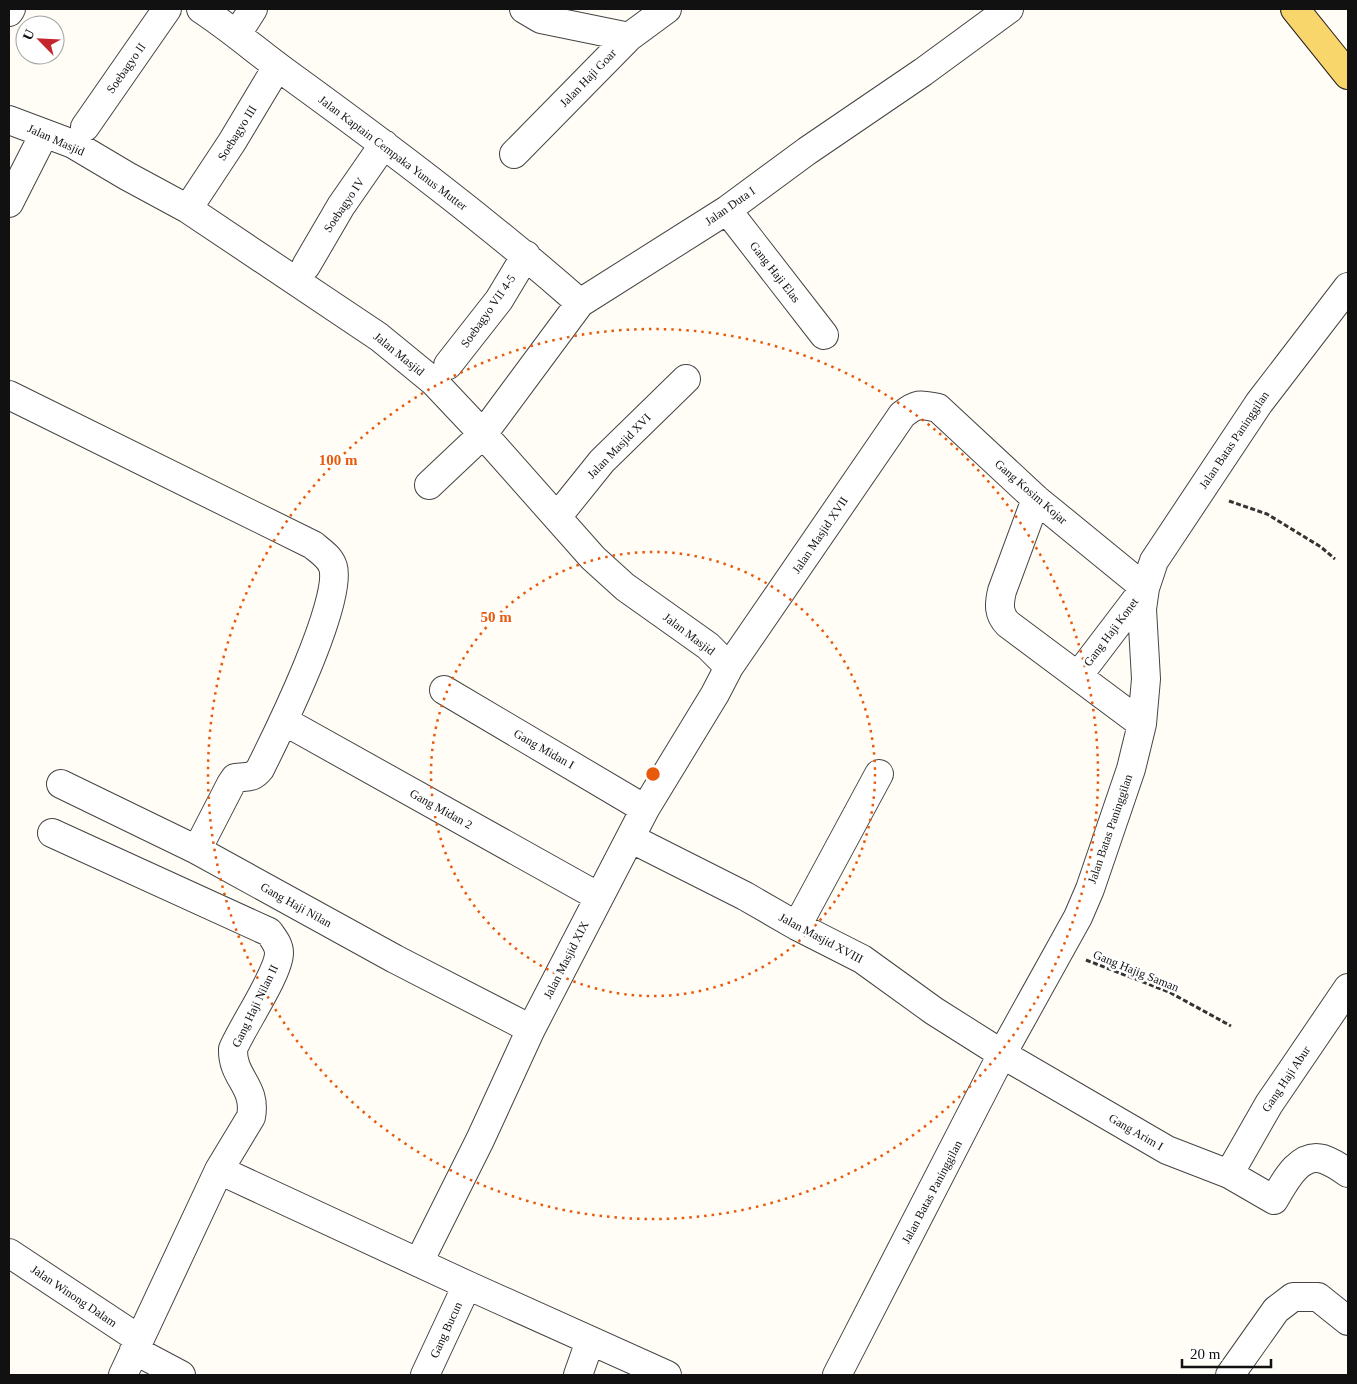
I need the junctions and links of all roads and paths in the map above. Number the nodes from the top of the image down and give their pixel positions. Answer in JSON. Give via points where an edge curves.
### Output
{"nodes":[{"id":1,"x":167,"y":9,"type":"edge"},
{"id":2,"x":201,"y":9,"type":"edge"},
{"id":3,"x":253,"y":9,"type":"edge"},
{"id":4,"x":524,"y":9,"type":"edge"},
{"id":5,"x":668,"y":9,"type":"edge"},
{"id":6,"x":1009,"y":9,"type":"edge"},
{"id":7,"x":1295,"y":9,"type":"edge"},
{"id":8,"x":237,"y":34,"type":"junction"},
{"id":9,"x":628,"y":37,"type":"junction"},
{"id":10,"x":277,"y":67,"type":"junction"},
{"id":11,"x":1348,"y":75,"type":"edge"},
{"id":12,"x":9,"y":120,"type":"edge"},
{"id":13,"x":85,"y":127,"type":"dead end"},
{"id":14,"x":44,"y":134,"type":"junction"},
{"id":15,"x":384,"y":144,"type":"junction"},
{"id":16,"x":514,"y":154,"type":"dead end"},
{"id":17,"x":195,"y":198,"type":"dead end"},
{"id":18,"x":9,"y":203,"type":"edge"},
{"id":19,"x":727,"y":210,"type":"junction"},
{"id":20,"x":526,"y":255,"type":"junction"},
{"id":21,"x":306,"y":266,"type":"dead end"},
{"id":22,"x":1348,"y":287,"type":"edge"},
{"id":23,"x":580,"y":303,"type":"junction"},
{"id":24,"x":824,"y":335,"type":"dead end"},
{"id":25,"x":448,"y":365,"type":"dead end"},
{"id":26,"x":686,"y":379,"type":"dead end"},
{"id":27,"x":9,"y":395,"type":"edge"},
{"id":28,"x":914,"y":406,"type":"joint"},
{"id":29,"x":483,"y":434,"type":"junction"},
{"id":30,"x":429,"y":484,"type":"dead end"},
{"id":31,"x":1200,"y":490,"type":"junction"},
{"id":32,"x":1036,"y":499,"type":"junction"},
{"id":33,"x":557,"y":517,"type":"junction"},
{"id":34,"x":1335,"y":559,"type":"dead end"},
{"id":35,"x":1145,"y":588,"type":"junction"},
{"id":36,"x":729,"y":668,"type":"junction"},
{"id":37,"x":1078,"y":676,"type":"junction"},
{"id":38,"x":444,"y":690,"type":"dead end"},
{"id":39,"x":284,"y":721,"type":"junction"},
{"id":40,"x":1142,"y":724,"type":"junction"},
{"id":41,"x":879,"y":774,"type":"dead end"},
{"id":42,"x":61,"y":784,"type":"dead end"},
{"id":43,"x":645,"y":808,"type":"junction"},
{"id":44,"x":52,"y":834,"type":"dead end"},
{"id":45,"x":630,"y":838,"type":"junction"},
{"id":46,"x":197,"y":850,"type":"junction"},
{"id":47,"x":599,"y":898,"type":"junction"},
{"id":48,"x":797,"y":926,"type":"junction"},
{"id":49,"x":1060,"y":950,"type":"junction"},
{"id":50,"x":1348,"y":988,"type":"edge"},
{"id":51,"x":1231,"y":1026,"type":"dead end"},
{"id":52,"x":531,"y":1028,"type":"junction"},
{"id":53,"x":1002,"y":1054,"type":"junction"},
{"id":54,"x":219,"y":1170,"type":"junction"},
{"id":55,"x":1348,"y":1173,"type":"edge"},
{"id":56,"x":1229,"y":1174,"type":"junction"},
{"id":57,"x":9,"y":1252,"type":"edge"},
{"id":58,"x":419,"y":1262,"type":"junction"},
{"id":59,"x":467,"y":1285,"type":"junction"},
{"id":60,"x":1348,"y":1321,"type":"edge"},
{"id":61,"x":590,"y":1341,"type":"junction"},
{"id":62,"x":137,"y":1344,"type":"junction"},
{"id":63,"x":123,"y":1375,"type":"edge"},
{"id":64,"x":180,"y":1375,"type":"edge"},
{"id":65,"x":425,"y":1375,"type":"edge"},
{"id":66,"x":578,"y":1375,"type":"edge"},
{"id":67,"x":667,"y":1375,"type":"edge"},
{"id":68,"x":837,"y":1375,"type":"edge"},
{"id":69,"x":1230,"y":1375,"type":"edge"}],
"edges":[{"from":1,"to":13,"type":"street","name":"Soebagyo II"},
{"from":2,"to":8,"type":"street","name":"Jalan Kaptain Cempaka Yunus Mutter"},
{"from":3,"to":8,"type":"street"},
{"from":4,"to":9,"type":"street","via":[[541,19]]},
{"from":5,"to":9,"type":"street","name":"Jalan Haji Goar"},
{"from":6,"to":19,"type":"street","name":"Jalan Duta I"},
{"from":7,"to":11,"type":"main road"},
{"from":8,"to":10,"type":"street","name":"Jalan Kaptain Cempaka Yunus Mutter"},
{"from":9,"to":16,"type":"street","name":"Jalan Haji Goar"},
{"from":10,"to":15,"type":"street","name":"Jalan Kaptain Cempaka Yunus Mutter"},
{"from":10,"to":17,"type":"street","name":"Soebagyo III"},
{"from":12,"to":14,"type":"street","name":"Jalan Masjid"},
{"from":14,"to":18,"type":"street"},
{"from":14,"to":29,"type":"street","name":"Jalan Masjid","via":[[73,144],[188,209],[379,336],[434,382]]},
{"from":15,"to":20,"type":"street","name":"Jalan Kaptain Cempaka Yunus Mutter"},
{"from":15,"to":21,"type":"street","name":"Soebagyo IV","via":[[341,206]]},
{"from":19,"to":23,"type":"street","name":"Jalan Duta I"},
{"from":19,"to":24,"type":"street","name":"Gang Haji Elas"},
{"from":20,"to":23,"type":"street","name":"Jalan Kaptain Cempaka Yunus Mutter"},
{"from":20,"to":25,"type":"street","name":"Soebagyo VII 4-5","via":[[499,300]]},
{"from":22,"to":31,"type":"street","name":"Jalan Batas Paninggilan","via":[[1259,403]]},
{"from":23,"to":29,"type":"street","name":"Jalan Duta I"},
{"from":26,"to":33,"type":"street","name":"Jalan Masjid XVI","via":[[602,461]]},
{"from":27,"to":39,"type":"street","via":[[304,540],[325,554],[333,566],[334,584],[326,615]]},
{"from":28,"to":32,"type":"street","name":"Gang Kosim Kojar","via":[[921,404],[938,408]]},
{"from":28,"to":36,"type":"street","name":"Jalan Masjid XVII","via":[[902,415]]},
{"from":29,"to":30,"type":"street","name":"Jalan Duta I"},
{"from":29,"to":33,"type":"street","name":"Jalan Masjid"},
{"from":31,"to":34,"type":"path","via":[[1267,514]]},
{"from":31,"to":35,"type":"street","name":"Jalan Batas Paninggilan","via":[[1154,561]]},
{"from":32,"to":35,"type":"street","name":"Gang Kosim Kojar"},
{"from":32,"to":37,"type":"street","via":[[1002,591],[1000,614],[1008,624]]},
{"from":33,"to":36,"type":"street","name":"Jalan Masjid","via":[[593,558],[625,587],[708,646]]},
{"from":35,"to":37,"type":"street","name":"Gang Haji Konet"},
{"from":35,"to":40,"type":"street","name":"Jalan Batas Paninggilan","via":[[1142,609],[1146,679]]},
{"from":36,"to":43,"type":"street","name":"Jalan Masjid XIX"},
{"from":37,"to":40,"type":"street"},
{"from":38,"to":43,"type":"street","name":"Gang Midan I"},
{"from":39,"to":46,"type":"street","via":[[255,775],[236,778],[231,784]]},
{"from":39,"to":47,"type":"street","name":"Gang Midan 2"},
{"from":40,"to":49,"type":"street","name":"Jalan Batas Paninggilan","via":[[1131,769],[1090,888]]},
{"from":41,"to":48,"type":"street"},
{"from":42,"to":46,"type":"street","name":"Gang Haji Nilan"},
{"from":43,"to":45,"type":"street","name":"Jalan Masjid XIX"},
{"from":44,"to":54,"type":"street","name":"Gang Haji Nilan II","via":[[269,932],[276,941],[279,954],[275,968],[233,1049],[236,1070],[252,1098],[251,1117]]},
{"from":45,"to":47,"type":"street","name":"Jalan Masjid XIX"},
{"from":45,"to":48,"type":"street","name":"Jalan Masjid XVIII"},
{"from":46,"to":52,"type":"street","name":"Gang Haji Nilan","via":[[395,959]]},
{"from":47,"to":52,"type":"street","name":"Jalan Masjid XIX"},
{"from":48,"to":53,"type":"street","name":"Jalan Masjid XVIII","via":[[862,959],[934,1011]]},
{"from":49,"to":51,"type":"path","name":"Gang Hajig Saman","via":[[1169,992]]},
{"from":49,"to":53,"type":"street","name":"Jalan Batas Paninggilan"},
{"from":50,"to":56,"type":"street","name":"Gang Haji Abur","via":[[1269,1104]]},
{"from":52,"to":58,"type":"street","name":"Jalan Masjid XIX"},
{"from":53,"to":56,"type":"street","name":"Gang Arim I","via":[[1167,1150]]},
{"from":53,"to":68,"type":"street","name":"Jalan Batas Paninggilan"},
{"from":54,"to":58,"type":"street"},
{"from":54,"to":62,"type":"street","name":"Gang Haji Nilan II"},
{"from":55,"to":56,"type":"street","name":"Gang Arim I","via":[[1323,1159],[1304,1161],[1288,1176],[1274,1200]]},
{"from":57,"to":62,"type":"street","name":"Jalan Winong Dalam"},
{"from":58,"to":59,"type":"street"},
{"from":59,"to":61,"type":"street"},
{"from":59,"to":65,"type":"street","name":"Gang Bucun"},
{"from":60,"to":69,"type":"street","via":[[1318,1298],[1293,1298],[1276,1310]]},
{"from":61,"to":66,"type":"street"},
{"from":61,"to":67,"type":"street"},
{"from":62,"to":63,"type":"street","name":"Gang Haji Nilan II"},
{"from":62,"to":64,"type":"street","name":"Jalan Winong Dalam"}]}
